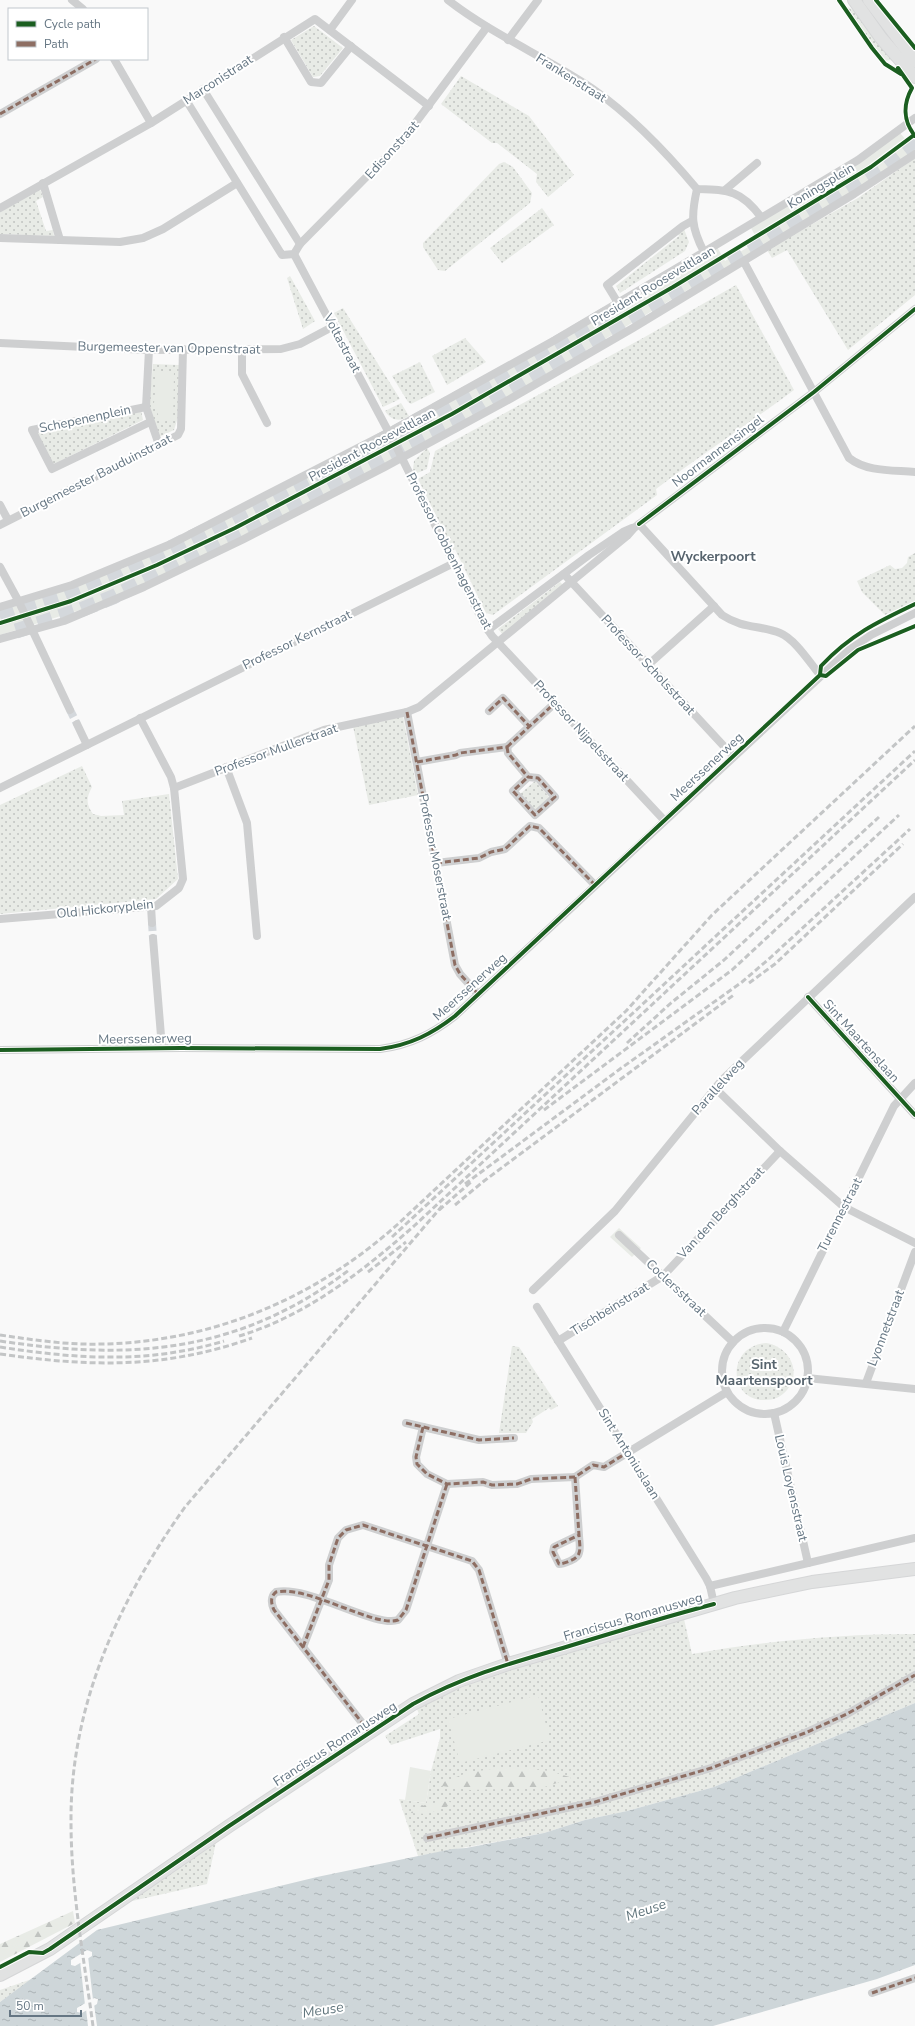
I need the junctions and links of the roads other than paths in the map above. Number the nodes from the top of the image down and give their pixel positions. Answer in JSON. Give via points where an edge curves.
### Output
{"nodes":[{"id":1,"x":72,"y":0,"type":"edge"},
{"id":2,"x":352,"y":0,"type":"edge"},
{"id":3,"x":448,"y":0,"type":"edge"},
{"id":4,"x":538,"y":0,"type":"edge"},
{"id":5,"x":854,"y":0,"type":"edge"},
{"id":6,"x":869,"y":0,"type":"edge"},
{"id":7,"x":82,"y":8,"type":"edge"},
{"id":8,"x":487,"y":27,"type":"junction"},
{"id":9,"x":330,"y":30,"type":"junction"},
{"id":10,"x":284,"y":37,"type":"junction"},
{"id":11,"x":508,"y":40,"type":"junction"},
{"id":12,"x":351,"y":46,"type":"junction"},
{"id":13,"x":94,"y":60,"type":"edge"},
{"id":14,"x":115,"y":60,"type":"edge"},
{"id":15,"x":915,"y":61,"type":"edge"},
{"id":16,"x":915,"y":77,"type":"edge"},
{"id":17,"x":203,"y":89,"type":"junction"},
{"id":18,"x":186,"y":100,"type":"junction"},
{"id":19,"x":429,"y":106,"type":"junction"},
{"id":20,"x":0,"y":114,"type":"edge"},
{"id":21,"x":915,"y":118,"type":"edge"},
{"id":22,"x":151,"y":123,"type":"junction"},
{"id":23,"x":915,"y":154,"type":"edge"},
{"id":24,"x":757,"y":164,"type":"dead end"},
{"id":25,"x":43,"y":183,"type":"junction"},
{"id":26,"x":237,"y":183,"type":"junction"},
{"id":27,"x":697,"y":189,"type":"junction"},
{"id":28,"x":725,"y":190,"type":"junction"},
{"id":29,"x":0,"y":208,"type":"edge"},
{"id":30,"x":761,"y":217,"type":"junction"},
{"id":31,"x":692,"y":221,"type":"junction"},
{"id":32,"x":729,"y":236,"type":"joint"},
{"id":33,"x":0,"y":238,"type":"edge"},
{"id":34,"x":60,"y":240,"type":"junction"},
{"id":35,"x":300,"y":244,"type":"junction"},
{"id":36,"x":704,"y":252,"type":"junction"},
{"id":37,"x":294,"y":254,"type":"junction"},
{"id":38,"x":744,"y":262,"type":"junction"},
{"id":39,"x":618,"y":302,"type":"junction"},
{"id":40,"x":915,"y":308,"type":"edge"},
{"id":41,"x":334,"y":326,"type":"junction"},
{"id":42,"x":0,"y":344,"type":"edge"},
{"id":43,"x":183,"y":349,"type":"junction"},
{"id":44,"x":149,"y":350,"type":"junction"},
{"id":45,"x":242,"y":350,"type":"junction"},
{"id":46,"x":814,"y":392,"type":"junction"},
{"id":47,"x":146,"y":407,"type":"junction"},
{"id":48,"x":150,"y":422,"type":"junction"},
{"id":49,"x":267,"y":423,"type":"dead end"},
{"id":50,"x":389,"y":432,"type":"junction"},
{"id":51,"x":159,"y":445,"type":"junction"},
{"id":52,"x":402,"y":458,"type":"junction"},
{"id":53,"x":915,"y":472,"type":"edge"},
{"id":54,"x":0,"y":505,"type":"edge"},
{"id":55,"x":8,"y":520,"type":"junction"},
{"id":56,"x":0,"y":525,"type":"edge"},
{"id":57,"x":636,"y":526,"type":"junction"},
{"id":58,"x":454,"y":563,"type":"junction"},
{"id":59,"x":0,"y":567,"type":"edge"},
{"id":60,"x":564,"y":574,"type":"junction"},
{"id":61,"x":571,"y":582,"type":"junction"},
{"id":62,"x":19,"y":602,"type":"junction"},
{"id":63,"x":714,"y":606,"type":"junction"},
{"id":64,"x":0,"y":608,"type":"edge"},
{"id":65,"x":915,"y":613,"type":"edge"},
{"id":66,"x":32,"y":630,"type":"junction"},
{"id":67,"x":488,"y":630,"type":"junction"},
{"id":68,"x":0,"y":639,"type":"edge"},
{"id":69,"x":498,"y":642,"type":"junction"},
{"id":70,"x":648,"y":665,"type":"junction"},
{"id":71,"x":820,"y":676,"type":"junction"},
{"id":72,"x":556,"y":703,"type":"junction"},
{"id":73,"x":70,"y":710,"type":"tunnel mouth"},
{"id":74,"x":489,"y":710,"type":"dead end"},
{"id":75,"x":407,"y":712,"type":"junction"},
{"id":76,"x":140,"y":718,"type":"junction"},
{"id":77,"x":77,"y":724,"type":"tunnel mouth"},
{"id":78,"x":530,"y":726,"type":"junction"},
{"id":79,"x":87,"y":745,"type":"junction"},
{"id":80,"x":507,"y":746,"type":"junction"},
{"id":81,"x":734,"y":756,"type":"junction"},
{"id":82,"x":417,"y":762,"type":"junction"},
{"id":83,"x":226,"y":767,"type":"junction"},
{"id":84,"x":528,"y":777,"type":"junction"},
{"id":85,"x":0,"y":788,"type":"edge"},
{"id":86,"x":174,"y":788,"type":"junction"},
{"id":87,"x":664,"y":820,"type":"junction"},
{"id":88,"x":436,"y":863,"type":"junction"},
{"id":89,"x":595,"y":885,"type":"junction"},
{"id":90,"x":915,"y":896,"type":"edge"},
{"id":91,"x":151,"y":906,"type":"junction"},
{"id":92,"x":0,"y":919,"type":"edge"},
{"id":93,"x":152,"y":923,"type":"tunnel mouth"},
{"id":94,"x":257,"y":936,"type":"dead end"},
{"id":95,"x":153,"y":938,"type":"tunnel mouth"},
{"id":96,"x":478,"y":994,"type":"junction"},
{"id":97,"x":808,"y":997,"type":"junction"},
{"id":98,"x":162,"y":1048,"type":"junction"},
{"id":99,"x":0,"y":1050,"type":"edge"},
{"id":100,"x":915,"y":1083,"type":"edge"},
{"id":101,"x":715,"y":1088,"type":"junction"},
{"id":102,"x":900,"y":1098,"type":"junction"},
{"id":103,"x":915,"y":1115,"type":"edge"},
{"id":104,"x":780,"y":1150,"type":"junction"},
{"id":105,"x":844,"y":1207,"type":"junction"},
{"id":106,"x":619,"y":1235,"type":"dead end"},
{"id":107,"x":915,"y":1243,"type":"edge"},
{"id":108,"x":915,"y":1252,"type":"edge"},
{"id":109,"x":663,"y":1276,"type":"junction"},
{"id":110,"x":533,"y":1290,"type":"dead end"},
{"id":111,"x":537,"y":1307,"type":"dead end"},
{"id":112,"x":783,"y":1332,"type":"junction"},
{"id":113,"x":558,"y":1341,"type":"junction"},
{"id":114,"x":733,"y":1342,"type":"junction"},
{"id":115,"x":807,"y":1378,"type":"junction"},
{"id":116,"x":866,"y":1383,"type":"junction"},
{"id":117,"x":915,"y":1389,"type":"edge"},
{"id":118,"x":727,"y":1392,"type":"junction"},
{"id":119,"x":774,"y":1413,"type":"junction"},
{"id":120,"x":406,"y":1423,"type":"dead end"},
{"id":121,"x":423,"y":1427,"type":"junction"},
{"id":122,"x":514,"y":1438,"type":"dead end"},
{"id":123,"x":628,"y":1452,"type":"junction"},
{"id":124,"x":575,"y":1477,"type":"junction"},
{"id":125,"x":447,"y":1484,"type":"junction"},
{"id":126,"x":579,"y":1536,"type":"dead end"},
{"id":127,"x":915,"y":1538,"type":"edge"},
{"id":128,"x":427,"y":1546,"type":"junction"},
{"id":129,"x":808,"y":1563,"type":"junction"},
{"id":130,"x":915,"y":1569,"type":"edge"},
{"id":131,"x":710,"y":1586,"type":"junction"},
{"id":132,"x":322,"y":1599,"type":"junction"},
{"id":133,"x":714,"y":1604,"type":"junction"},
{"id":134,"x":304,"y":1647,"type":"junction"},
{"id":135,"x":508,"y":1664,"type":"junction"},
{"id":136,"x":915,"y":1675,"type":"edge"},
{"id":137,"x":370,"y":1733,"type":"junction"},
{"id":138,"x":427,"y":1838,"type":"dead end"},
{"id":139,"x":0,"y":1975,"type":"edge"},
{"id":140,"x":915,"y":1978,"type":"edge"},
{"id":141,"x":872,"y":1993,"type":"dead end"}],
"edges":[{"from":1,"to":7,"type":"street"},
{"from":2,"to":9,"type":"street"},
{"from":3,"to":8,"type":"street","name":"Frankenstraat"},
{"from":4,"to":11,"type":"street"},
{"from":5,"to":16,"type":"street","via":[[881,38]]},
{"from":6,"to":15,"type":"street"},
{"from":8,"to":11,"type":"street","name":"Frankenstraat"},
{"from":8,"to":19,"type":"street","name":"Edisonstraat"},
{"from":9,"to":10,"type":"street","name":"Marconistraat","via":[[315,19]]},
{"from":9,"to":12,"type":"street","name":"Marconistraat"},
{"from":10,"to":12,"type":"street","via":[[311,82],[321,83]]},
{"from":10,"to":17,"type":"street","name":"Marconistraat"},
{"from":11,"to":27,"type":"street","name":"Frankenstraat","via":[[613,104],[660,146]]},
{"from":12,"to":19,"type":"street","name":"Marconistraat"},
{"from":13,"to":20,"type":"street"},
{"from":14,"to":22,"type":"street"},
{"from":17,"to":18,"type":"street","name":"Marconistraat"},
{"from":17,"to":35,"type":"street"},
{"from":18,"to":22,"type":"street","name":"Marconistraat"},
{"from":18,"to":26,"type":"street"},
{"from":19,"to":35,"type":"street","name":"Edisonstraat","via":[[402,141]]},
{"from":21,"to":30,"type":"street","name":"Koningsplein","via":[[858,160]]},
{"from":22,"to":25,"type":"street","name":"Marconistraat"},
{"from":23,"to":38,"type":"street","name":"Koningsplein"},
{"from":24,"to":28,"type":"street"},
{"from":25,"to":29,"type":"street","name":"Marconistraat"},
{"from":25,"to":34,"type":"street"},
{"from":26,"to":34,"type":"street","via":[[163,229],[143,238],[120,242]]},
{"from":26,"to":37,"type":"street","via":[[282,255]]},
{"from":27,"to":28,"type":"street"},
{"from":27,"to":31,"type":"street"},
{"from":28,"to":30,"type":"street","via":[[746,199]]},
{"from":30,"to":32,"type":"street","name":"Koningsplein"},
{"from":31,"to":36,"type":"street","name":"President Rooseveltlaan","via":[[696,238]]},
{"from":31,"to":39,"type":"street","name":"President Rooseveltlaan","via":[[607,285]]},
{"from":32,"to":36,"type":"street","name":"President Rooseveltlaan"},
{"from":33,"to":34,"type":"street"},
{"from":35,"to":37,"type":"street","name":"Edisonstraat"},
{"from":36,"to":39,"type":"street","name":"President Rooseveltlaan"},
{"from":37,"to":41,"type":"street","name":"Voltastraat"},
{"from":38,"to":46,"type":"street"},
{"from":38,"to":52,"type":"street","name":"President Rooseveltlaan","via":[[517,395]]},
{"from":39,"to":50,"type":"street","name":"President Rooseveltlaan"},
{"from":40,"to":46,"type":"street"},
{"from":41,"to":45,"type":"street","name":"Burgemeester van Oppenstraat","via":[[288,348]]},
{"from":41,"to":50,"type":"street","name":"Voltastraat"},
{"from":42,"to":44,"type":"street","name":"Burgemeester van Oppenstraat"},
{"from":43,"to":44,"type":"street","name":"Burgemeester van Oppenstraat"},
{"from":43,"to":45,"type":"street","name":"Burgemeester van Oppenstraat"},
{"from":43,"to":51,"type":"street","name":"Burgemeester Bauduinstraat","via":[[180,432]]},
{"from":44,"to":47,"type":"street"},
{"from":45,"to":49,"type":"street","via":[[242,374]]},
{"from":46,"to":53,"type":"street","via":[[844,450],[857,465]]},
{"from":46,"to":57,"type":"street","name":"Noormannensingel"},
{"from":47,"to":48,"type":"street"},
{"from":47,"to":48,"type":"street","name":"Schepenenplein","via":[[32,430],[52,469]]},
{"from":48,"to":51,"type":"street"},
{"from":50,"to":52,"type":"street","name":"Voltastraat"},
{"from":50,"to":62,"type":"street","name":"President Rooseveltlaan","via":[[171,544],[72,585]]},
{"from":51,"to":55,"type":"street","name":"Burgemeester Bauduinstraat"},
{"from":52,"to":58,"type":"street","name":"Professor Cobbenhagenstraat"},
{"from":52,"to":66,"type":"street","name":"President Rooseveltlaan","via":[[193,565],[64,621]]},
{"from":54,"to":55,"type":"street"},
{"from":55,"to":56,"type":"street","name":"Burgemeester Bauduinstraat"},
{"from":57,"to":60,"type":"street","name":"Noormannensingel","via":[[623,532]]},
{"from":57,"to":61,"type":"street","name":"Noormannensingel"},
{"from":57,"to":63,"type":"street"},
{"from":58,"to":67,"type":"street","name":"Professor Cobbenhagenstraat"},
{"from":58,"to":76,"type":"street","name":"Professor Kernstraat"},
{"from":59,"to":62,"type":"street"},
{"from":60,"to":61,"type":"street","name":"Professor Scholsstraat"},
{"from":60,"to":67,"type":"street","name":"Noormannensingel"},
{"from":61,"to":69,"type":"street","name":"Noormannensingel"},
{"from":61,"to":70,"type":"street","name":"Professor Scholsstraat"},
{"from":62,"to":64,"type":"street","name":"President Rooseveltlaan"},
{"from":62,"to":66,"type":"street"},
{"from":63,"to":70,"type":"street"},
{"from":63,"to":71,"type":"street","via":[[734,623],[780,633],[789,638]]},
{"from":65,"to":71,"type":"street","name":"Meerssenerweg","via":[[867,637]]},
{"from":66,"to":68,"type":"street","name":"President Rooseveltlaan"},
{"from":66,"to":73,"type":"street"},
{"from":67,"to":69,"type":"street","name":"Professor Cobbenhagenstraat"},
{"from":69,"to":72,"type":"street","name":"Professor Nijpelsstraat"},
{"from":69,"to":75,"type":"street","name":"Professor Mullerstraat"},
{"from":70,"to":81,"type":"street","name":"Professor Scholsstraat"},
{"from":71,"to":81,"type":"street","name":"Meerssenerweg"},
{"from":72,"to":78,"type":"street"},
{"from":72,"to":87,"type":"street","name":"Professor Nijpelsstraat"},
{"from":74,"to":78,"type":"street","via":[[503,698]]},
{"from":75,"to":82,"type":"street","name":"Professor Moserstraat"},
{"from":75,"to":83,"type":"street","name":"Professor Mullerstraat","via":[[324,730]]},
{"from":76,"to":79,"type":"street"},
{"from":76,"to":86,"type":"street","name":"Old Hickoryplein","via":[[171,777]]},
{"from":77,"to":79,"type":"street"},
{"from":78,"to":80,"type":"street"},
{"from":79,"to":85,"type":"street"},
{"from":80,"to":82,"type":"street"},
{"from":80,"to":84,"type":"street","via":[[508,753]]},
{"from":81,"to":87,"type":"street","name":"Meerssenerweg"},
{"from":82,"to":88,"type":"street","name":"Professor Moserstraat"},
{"from":83,"to":86,"type":"street","name":"Professor Mullerstraat"},
{"from":83,"to":94,"type":"street","via":[[247,823]]},
{"from":84,"to":84,"type":"street","via":[[538,778],[555,798],[535,815],[513,791]]},
{"from":86,"to":91,"type":"street","name":"Old Hickoryplein","via":[[183,879],[179,888],[165,900]]},
{"from":87,"to":89,"type":"street","name":"Meerssenerweg"},
{"from":88,"to":89,"type":"street","via":[[479,858],[505,849],[530,826],[539,828]]},
{"from":88,"to":96,"type":"street","name":"Professor Moserstraat","via":[[455,965]]},
{"from":89,"to":96,"type":"street","name":"Meerssenerweg"},
{"from":90,"to":97,"type":"street","name":"Parallelweg"},
{"from":91,"to":92,"type":"street","name":"Old Hickoryplein"},
{"from":91,"to":93,"type":"street"},
{"from":95,"to":98,"type":"street"},
{"from":96,"to":98,"type":"street","name":"Meerssenerweg","via":[[436,1030],[414,1041],[391,1047]]},
{"from":97,"to":101,"type":"street","name":"Parallelweg"},
{"from":97,"to":102,"type":"street","name":"Sint Maartenslaan"},
{"from":98,"to":99,"type":"street","name":"Meerssenerweg"},
{"from":100,"to":102,"type":"street","name":"Turennestraat"},
{"from":101,"to":104,"type":"street"},
{"from":101,"to":110,"type":"street","name":"Parallelweg","via":[[615,1211]]},
{"from":102,"to":103,"type":"street","name":"Sint Maartenslaan"},
{"from":102,"to":105,"type":"street","name":"Turennestraat"},
{"from":104,"to":105,"type":"street"},
{"from":104,"to":109,"type":"street","name":"Van den Berghstraat"},
{"from":105,"to":107,"type":"street"},
{"from":105,"to":112,"type":"street","name":"Turennestraat"},
{"from":106,"to":109,"type":"street","name":"Coclersstraat"},
{"from":108,"to":116,"type":"street","name":"Lyonnetstraat"},
{"from":109,"to":113,"type":"street","name":"Tischbeinstraat"},
{"from":109,"to":114,"type":"street","name":"Coclersstraat"},
{"from":111,"to":113,"type":"street","name":"Sint Antoniuslaan"},
{"from":112,"to":114,"type":"street","via":[[756,1329]]},
{"from":112,"to":115,"type":"street","via":[[794,1340],[802,1351],[807,1364]]},
{"from":113,"to":123,"type":"street","name":"Sint Antoniuslaan"},
{"from":114,"to":118,"type":"street","via":[[724,1357],[722,1369]]},
{"from":115,"to":116,"type":"street"},
{"from":115,"to":119,"type":"street","via":[[802,1392],[794,1403]]},
{"from":116,"to":117,"type":"street"},
{"from":118,"to":119,"type":"street","via":[[738,1405],[747,1410],[758,1414]]},
{"from":118,"to":123,"type":"street"},
{"from":119,"to":129,"type":"street","name":"Louis Loyensstraat"},
{"from":120,"to":121,"type":"street"},
{"from":121,"to":122,"type":"street","via":[[479,1440]]},
{"from":121,"to":125,"type":"street","via":[[416,1457],[417,1464],[427,1474]]},
{"from":123,"to":124,"type":"street","via":[[604,1467],[593,1465]]},
{"from":123,"to":131,"type":"street","name":"Sint Antoniuslaan"},
{"from":124,"to":125,"type":"street","via":[[531,1479],[517,1484]]},
{"from":124,"to":126,"type":"street"},
{"from":125,"to":128,"type":"street"},
{"from":127,"to":129,"type":"street","name":"Franciscus Romanusweg"},
{"from":128,"to":132,"type":"street","via":[[406,1610],[398,1620],[385,1621]]},
{"from":128,"to":132,"type":"street","via":[[363,1525],[346,1530],[338,1538],[328,1565],[329,1580]]},
{"from":128,"to":135,"type":"street","via":[[472,1561],[476,1566]]},
{"from":129,"to":131,"type":"street","name":"Franciscus Romanusweg"},
{"from":130,"to":133,"type":"street","name":"Franciscus Romanusweg","via":[[812,1582]]},
{"from":131,"to":133,"type":"street","name":"Sint Antoniuslaan"},
{"from":132,"to":134,"type":"street"},
{"from":132,"to":134,"type":"street","via":[[284,1591],[276,1592],[272,1598],[274,1610]]},
{"from":133,"to":135,"type":"street","name":"Franciscus Romanusweg"},
{"from":134,"to":137,"type":"street"},
{"from":135,"to":137,"type":"street","name":"Franciscus Romanusweg","via":[[445,1687],[413,1704]]},
{"from":136,"to":138,"type":"street","via":[[847,1714],[805,1733],[711,1768],[595,1802]]},
{"from":137,"to":139,"type":"street","name":"Franciscus Romanusweg","via":[[172,1864],[50,1949]]},
{"from":140,"to":141,"type":"street"}]}
